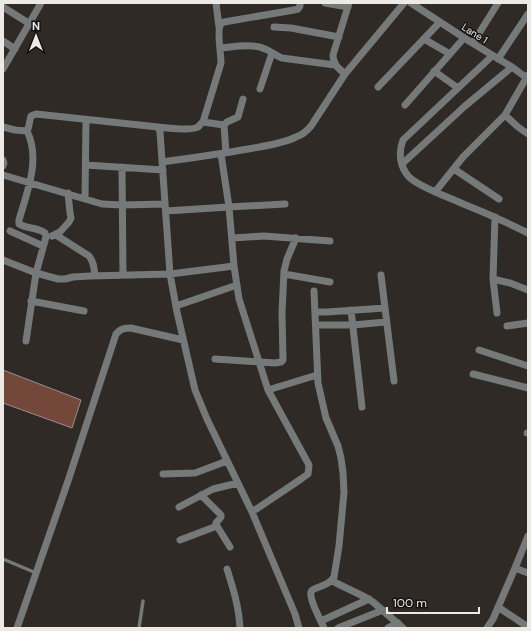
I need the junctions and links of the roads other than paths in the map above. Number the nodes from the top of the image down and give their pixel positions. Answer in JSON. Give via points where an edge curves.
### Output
{"nodes":[{"id":1,"x":41,"y":3,"type":"edge"},
{"id":2,"x":216,"y":3,"type":"edge"},
{"id":3,"x":300,"y":3,"type":"edge"},
{"id":4,"x":325,"y":3,"type":"edge"},
{"id":5,"x":404,"y":3,"type":"edge"},
{"id":6,"x":411,"y":3,"type":"edge"},
{"id":7,"x":498,"y":3,"type":"edge"},
{"id":8,"x":349,"y":5,"type":"edge"},
{"id":9,"x":3,"y":7,"type":"edge"},
{"id":10,"x":528,"y":14,"type":"edge"},
{"id":11,"x":440,"y":22,"type":"junction"},
{"id":12,"x":30,"y":24,"type":"junction"},
{"id":13,"x":219,"y":27,"type":"junction"},
{"id":14,"x":274,"y":27,"type":"dead end"},
{"id":15,"x":339,"y":37,"type":"junction"},
{"id":16,"x":464,"y":38,"type":"junction"},
{"id":17,"x":424,"y":39,"type":"junction"},
{"id":18,"x":3,"y":41,"type":"edge"},
{"id":19,"x":473,"y":43,"type":"junction"},
{"id":20,"x":220,"y":48,"type":"junction"},
{"id":21,"x":15,"y":49,"type":"junction"},
{"id":22,"x":272,"y":53,"type":"junction"},
{"id":23,"x":450,"y":54,"type":"junction"},
{"id":24,"x":495,"y":58,"type":"junction"},
{"id":25,"x":335,"y":65,"type":"junction"},
{"id":26,"x":512,"y":67,"type":"junction"},
{"id":27,"x":3,"y":69,"type":"edge"},
{"id":28,"x":434,"y":71,"type":"junction"},
{"id":29,"x":344,"y":74,"type":"junction"},
{"id":30,"x":527,"y":77,"type":"edge"},
{"id":31,"x":378,"y":87,"type":"dead end"},
{"id":32,"x":458,"y":88,"type":"junction"},
{"id":33,"x":260,"y":89,"type":"dead end"},
{"id":34,"x":243,"y":99,"type":"dead end"},
{"id":35,"x":405,"y":105,"type":"dead end"},
{"id":36,"x":505,"y":115,"type":"junction"},
{"id":37,"x":86,"y":120,"type":"junction"},
{"id":38,"x":202,"y":122,"type":"junction"},
{"id":39,"x":224,"y":125,"type":"junction"},
{"id":40,"x":3,"y":127,"type":"edge"},
{"id":41,"x":158,"y":127,"type":"junction"},
{"id":42,"x":27,"y":131,"type":"junction"},
{"id":43,"x":528,"y":134,"type":"edge"},
{"id":44,"x":223,"y":153,"type":"junction"},
{"id":45,"x":3,"y":160,"type":"edge"},
{"id":46,"x":162,"y":162,"type":"junction"},
{"id":47,"x":402,"y":164,"type":"junction"},
{"id":48,"x":86,"y":165,"type":"junction"},
{"id":49,"x":3,"y":166,"type":"edge"},
{"id":50,"x":122,"y":167,"type":"junction"},
{"id":51,"x":454,"y":169,"type":"junction"},
{"id":52,"x":163,"y":170,"type":"junction"},
{"id":53,"x":3,"y":175,"type":"edge"},
{"id":54,"x":30,"y":183,"type":"junction"},
{"id":55,"x":435,"y":192,"type":"junction"},
{"id":56,"x":68,"y":193,"type":"junction"},
{"id":57,"x":85,"y":198,"type":"junction"},
{"id":58,"x":499,"y":199,"type":"dead end"},
{"id":59,"x":285,"y":204,"type":"dead end"},
{"id":60,"x":122,"y":205,"type":"junction"},
{"id":61,"x":165,"y":207,"type":"junction"},
{"id":62,"x":229,"y":207,"type":"junction"},
{"id":63,"x":496,"y":217,"type":"junction"},
{"id":64,"x":10,"y":231,"type":"dead end"},
{"id":65,"x":528,"y":233,"type":"edge"},
{"id":66,"x":56,"y":235,"type":"junction"},
{"id":67,"x":46,"y":236,"type":"junction"},
{"id":68,"x":232,"y":238,"type":"junction"},
{"id":69,"x":296,"y":238,"type":"junction"},
{"id":70,"x":330,"y":241,"type":"dead end"},
{"id":71,"x":43,"y":246,"type":"junction"},
{"id":72,"x":3,"y":260,"type":"edge"},
{"id":73,"x":234,"y":266,"type":"junction"},
{"id":74,"x":36,"y":273,"type":"junction"},
{"id":75,"x":170,"y":274,"type":"junction"},
{"id":76,"x":284,"y":274,"type":"junction"},
{"id":77,"x":381,"y":274,"type":"dead end"},
{"id":78,"x":123,"y":275,"type":"junction"},
{"id":79,"x":95,"y":276,"type":"junction"},
{"id":80,"x":494,"y":280,"type":"junction"},
{"id":81,"x":330,"y":282,"type":"dead end"},
{"id":82,"x":237,"y":285,"type":"junction"},
{"id":83,"x":528,"y":290,"type":"edge"},
{"id":84,"x":314,"y":291,"type":"dead end"},
{"id":85,"x":31,"y":301,"type":"junction"},
{"id":86,"x":176,"y":306,"type":"junction"},
{"id":87,"x":385,"y":308,"type":"junction"},
{"id":88,"x":84,"y":310,"type":"dead end"},
{"id":89,"x":351,"y":310,"type":"junction"},
{"id":90,"x":315,"y":312,"type":"junction"},
{"id":91,"x":497,"y":313,"type":"dead end"},
{"id":92,"x":386,"y":322,"type":"junction"},
{"id":93,"x":528,"y":323,"type":"edge"},
{"id":94,"x":316,"y":325,"type":"junction"},
{"id":95,"x":353,"y":325,"type":"junction"},
{"id":96,"x":507,"y":326,"type":"dead end"},
{"id":97,"x":183,"y":340,"type":"junction"},
{"id":98,"x":26,"y":341,"type":"dead end"},
{"id":99,"x":479,"y":350,"type":"dead end"},
{"id":100,"x":215,"y":359,"type":"dead end"},
{"id":101,"x":259,"y":362,"type":"junction"},
{"id":102,"x":528,"y":366,"type":"edge"},
{"id":103,"x":474,"y":374,"type":"dead end"},
{"id":104,"x":317,"y":375,"type":"junction"},
{"id":105,"x":394,"y":380,"type":"dead end"},
{"id":106,"x":528,"y":388,"type":"edge"},
{"id":107,"x":268,"y":390,"type":"junction"},
{"id":108,"x":362,"y":407,"type":"dead end"},
{"id":109,"x":227,"y":461,"type":"junction"},
{"id":110,"x":163,"y":474,"type":"dead end"},
{"id":111,"x":238,"y":483,"type":"junction"},
{"id":112,"x":201,"y":495,"type":"junction"},
{"id":113,"x":179,"y":507,"type":"dead end"},
{"id":114,"x":252,"y":512,"type":"junction"},
{"id":115,"x":217,"y":526,"type":"junction"},
{"id":116,"x":528,"y":536,"type":"edge"},
{"id":117,"x":180,"y":540,"type":"dead end"},
{"id":118,"x":230,"y":547,"type":"dead end"},
{"id":119,"x":525,"y":554,"type":"edge"},
{"id":120,"x":3,"y":559,"type":"edge"},
{"id":121,"x":515,"y":568,"type":"junction"},
{"id":122,"x":227,"y":569,"type":"dead end"},
{"id":123,"x":36,"y":573,"type":"junction"},
{"id":124,"x":528,"y":573,"type":"edge"},
{"id":125,"x":332,"y":581,"type":"junction"},
{"id":126,"x":369,"y":599,"type":"junction"},
{"id":127,"x":143,"y":601,"type":"dead end"},
{"id":128,"x":498,"y":607,"type":"junction"},
{"id":129,"x":383,"y":610,"type":"junction"},
{"id":130,"x":321,"y":621,"type":"junction"},
{"id":131,"x":401,"y":626,"type":"edge"},
{"id":132,"x":528,"y":627,"type":"edge"},
{"id":133,"x":17,"y":628,"type":"edge"},
{"id":134,"x":139,"y":628,"type":"edge"},
{"id":135,"x":240,"y":628,"type":"edge"},
{"id":136,"x":299,"y":628,"type":"edge"},
{"id":137,"x":324,"y":628,"type":"edge"},
{"id":138,"x":338,"y":628,"type":"edge"},
{"id":139,"x":388,"y":628,"type":"edge"},
{"id":140,"x":487,"y":628,"type":"edge"}],
"edges":[{"from":1,"to":12,"type":"street"},
{"from":2,"to":13,"type":"street"},
{"from":3,"to":13,"type":"street","via":[[298,9],[224,22]]},
{"from":4,"to":8,"type":"street"},
{"from":5,"to":29,"type":"street"},
{"from":6,"to":11,"type":"street","name":"Lane 1"},
{"from":7,"to":19,"type":"street"},
{"from":8,"to":15,"type":"street"},
{"from":9,"to":12,"type":"street"},
{"from":10,"to":24,"type":"street"},
{"from":11,"to":16,"type":"street","name":"Lane 1"},
{"from":11,"to":17,"type":"street"},
{"from":12,"to":21,"type":"street"},
{"from":13,"to":20,"type":"street"},
{"from":14,"to":15,"type":"street"},
{"from":15,"to":25,"type":"street","via":[[333,55]]},
{"from":16,"to":19,"type":"street","name":"Lane 1"},
{"from":16,"to":23,"type":"street"},
{"from":17,"to":23,"type":"street"},
{"from":17,"to":31,"type":"street"},
{"from":18,"to":21,"type":"street"},
{"from":19,"to":24,"type":"street","name":"Lane 1"},
{"from":20,"to":22,"type":"street","via":[[252,46]]},
{"from":20,"to":38,"type":"street","via":[[219,71]]},
{"from":21,"to":27,"type":"street"},
{"from":22,"to":25,"type":"street","via":[[282,58]]},
{"from":22,"to":33,"type":"street"},
{"from":23,"to":28,"type":"street"},
{"from":24,"to":26,"type":"street","name":"Lane 1"},
{"from":24,"to":32,"type":"street"},
{"from":25,"to":29,"type":"street"},
{"from":26,"to":30,"type":"street","name":"Lane 1"},
{"from":26,"to":47,"type":"street"},
{"from":28,"to":32,"type":"street"},
{"from":28,"to":35,"type":"street"},
{"from":29,"to":44,"type":"street","via":[[305,132],[282,142]]},
{"from":30,"to":36,"type":"street"},
{"from":32,"to":47,"type":"street","via":[[403,140],[400,146]]},
{"from":34,"to":39,"type":"street","via":[[238,117]]},
{"from":36,"to":43,"type":"street"},
{"from":36,"to":51,"type":"street"},
{"from":37,"to":41,"type":"street"},
{"from":37,"to":42,"type":"street","via":[[36,114],[31,116]]},
{"from":37,"to":48,"type":"street"},
{"from":38,"to":39,"type":"street"},
{"from":38,"to":41,"type":"street","via":[[198,127],[184,129]]},
{"from":39,"to":44,"type":"street"},
{"from":40,"to":42,"type":"street"},
{"from":41,"to":46,"type":"street"},
{"from":42,"to":54,"type":"street","via":[[34,151]]},
{"from":44,"to":46,"type":"street"},
{"from":44,"to":62,"type":"street"},
{"from":45,"to":49,"type":"street"},
{"from":46,"to":52,"type":"street"},
{"from":47,"to":55,"type":"street","via":[[410,178]]},
{"from":48,"to":50,"type":"street"},
{"from":48,"to":57,"type":"street"},
{"from":50,"to":52,"type":"street"},
{"from":50,"to":60,"type":"street"},
{"from":51,"to":55,"type":"street"},
{"from":51,"to":58,"type":"street"},
{"from":52,"to":61,"type":"street"},
{"from":53,"to":54,"type":"street"},
{"from":54,"to":56,"type":"street"},
{"from":54,"to":67,"type":"street","via":[[19,224],[42,231]]},
{"from":55,"to":63,"type":"street"},
{"from":56,"to":57,"type":"street"},
{"from":56,"to":66,"type":"street","via":[[70,222]]},
{"from":57,"to":60,"type":"street","via":[[102,204]]},
{"from":59,"to":62,"type":"street"},
{"from":60,"to":61,"type":"street"},
{"from":60,"to":78,"type":"street"},
{"from":61,"to":62,"type":"street"},
{"from":61,"to":75,"type":"street"},
{"from":62,"to":68,"type":"street"},
{"from":63,"to":65,"type":"street"},
{"from":63,"to":80,"type":"street"},
{"from":64,"to":71,"type":"street"},
{"from":66,"to":67,"type":"street"},
{"from":66,"to":79,"type":"street","via":[[92,259]]},
{"from":67,"to":71,"type":"street"},
{"from":68,"to":69,"type":"street"},
{"from":68,"to":73,"type":"street"},
{"from":69,"to":70,"type":"street"},
{"from":69,"to":76,"type":"street"},
{"from":71,"to":74,"type":"street"},
{"from":72,"to":74,"type":"street"},
{"from":73,"to":75,"type":"street"},
{"from":73,"to":82,"type":"street"},
{"from":74,"to":79,"type":"street","via":[[58,279]]},
{"from":74,"to":85,"type":"street"},
{"from":75,"to":78,"type":"street"},
{"from":75,"to":86,"type":"street"},
{"from":76,"to":81,"type":"street"},
{"from":76,"to":101,"type":"street","via":[[283,360],[275,363]]},
{"from":77,"to":87,"type":"street"},
{"from":78,"to":79,"type":"street"},
{"from":80,"to":83,"type":"street"},
{"from":80,"to":91,"type":"street"},
{"from":82,"to":86,"type":"street"},
{"from":82,"to":101,"type":"street"},
{"from":84,"to":90,"type":"street"},
{"from":85,"to":88,"type":"street"},
{"from":85,"to":98,"type":"street"},
{"from":86,"to":97,"type":"street"},
{"from":87,"to":89,"type":"street"},
{"from":87,"to":92,"type":"street"},
{"from":89,"to":90,"type":"street"},
{"from":89,"to":95,"type":"street"},
{"from":90,"to":94,"type":"street"},
{"from":92,"to":95,"type":"street"},
{"from":92,"to":105,"type":"street"},
{"from":93,"to":96,"type":"street"},
{"from":94,"to":95,"type":"street"},
{"from":94,"to":104,"type":"street"},
{"from":95,"to":108,"type":"street"},
{"from":97,"to":109,"type":"street","via":[[200,405]]},
{"from":97,"to":123,"type":"street","via":[[131,328],[123,328],[116,334]]},
{"from":99,"to":102,"type":"street"},
{"from":100,"to":101,"type":"street"},
{"from":101,"to":107,"type":"street"},
{"from":103,"to":106,"type":"street"},
{"from":104,"to":107,"type":"street"},
{"from":104,"to":125,"type":"street","via":[[326,418],[338,446],[343,473],[340,546]]},
{"from":107,"to":114,"type":"street","via":[[309,470],[308,474]]},
{"from":109,"to":110,"type":"street","via":[[195,473]]},
{"from":109,"to":111,"type":"street"},
{"from":111,"to":112,"type":"street","via":[[213,489]]},
{"from":111,"to":114,"type":"street"},
{"from":112,"to":113,"type":"street"},
{"from":112,"to":115,"type":"street","via":[[221,515]]},
{"from":114,"to":136,"type":"street"},
{"from":115,"to":117,"type":"street"},
{"from":115,"to":118,"type":"street"},
{"from":116,"to":119,"type":"street"},
{"from":119,"to":121,"type":"street"},
{"from":120,"to":123,"type":"lane"},
{"from":121,"to":124,"type":"street"},
{"from":121,"to":128,"type":"street"},
{"from":122,"to":135,"type":"street","via":[[235,594]]},
{"from":123,"to":133,"type":"street"},
{"from":125,"to":126,"type":"street"},
{"from":125,"to":130,"type":"street","via":[[312,590],[311,593]]},
{"from":126,"to":129,"type":"street"},
{"from":126,"to":130,"type":"street"},
{"from":127,"to":134,"type":"lane"},
{"from":128,"to":132,"type":"street"},
{"from":128,"to":140,"type":"street"},
{"from":129,"to":131,"type":"street"},
{"from":129,"to":138,"type":"street"},
{"from":130,"to":137,"type":"street"},
{"from":131,"to":139,"type":"street"}]}
